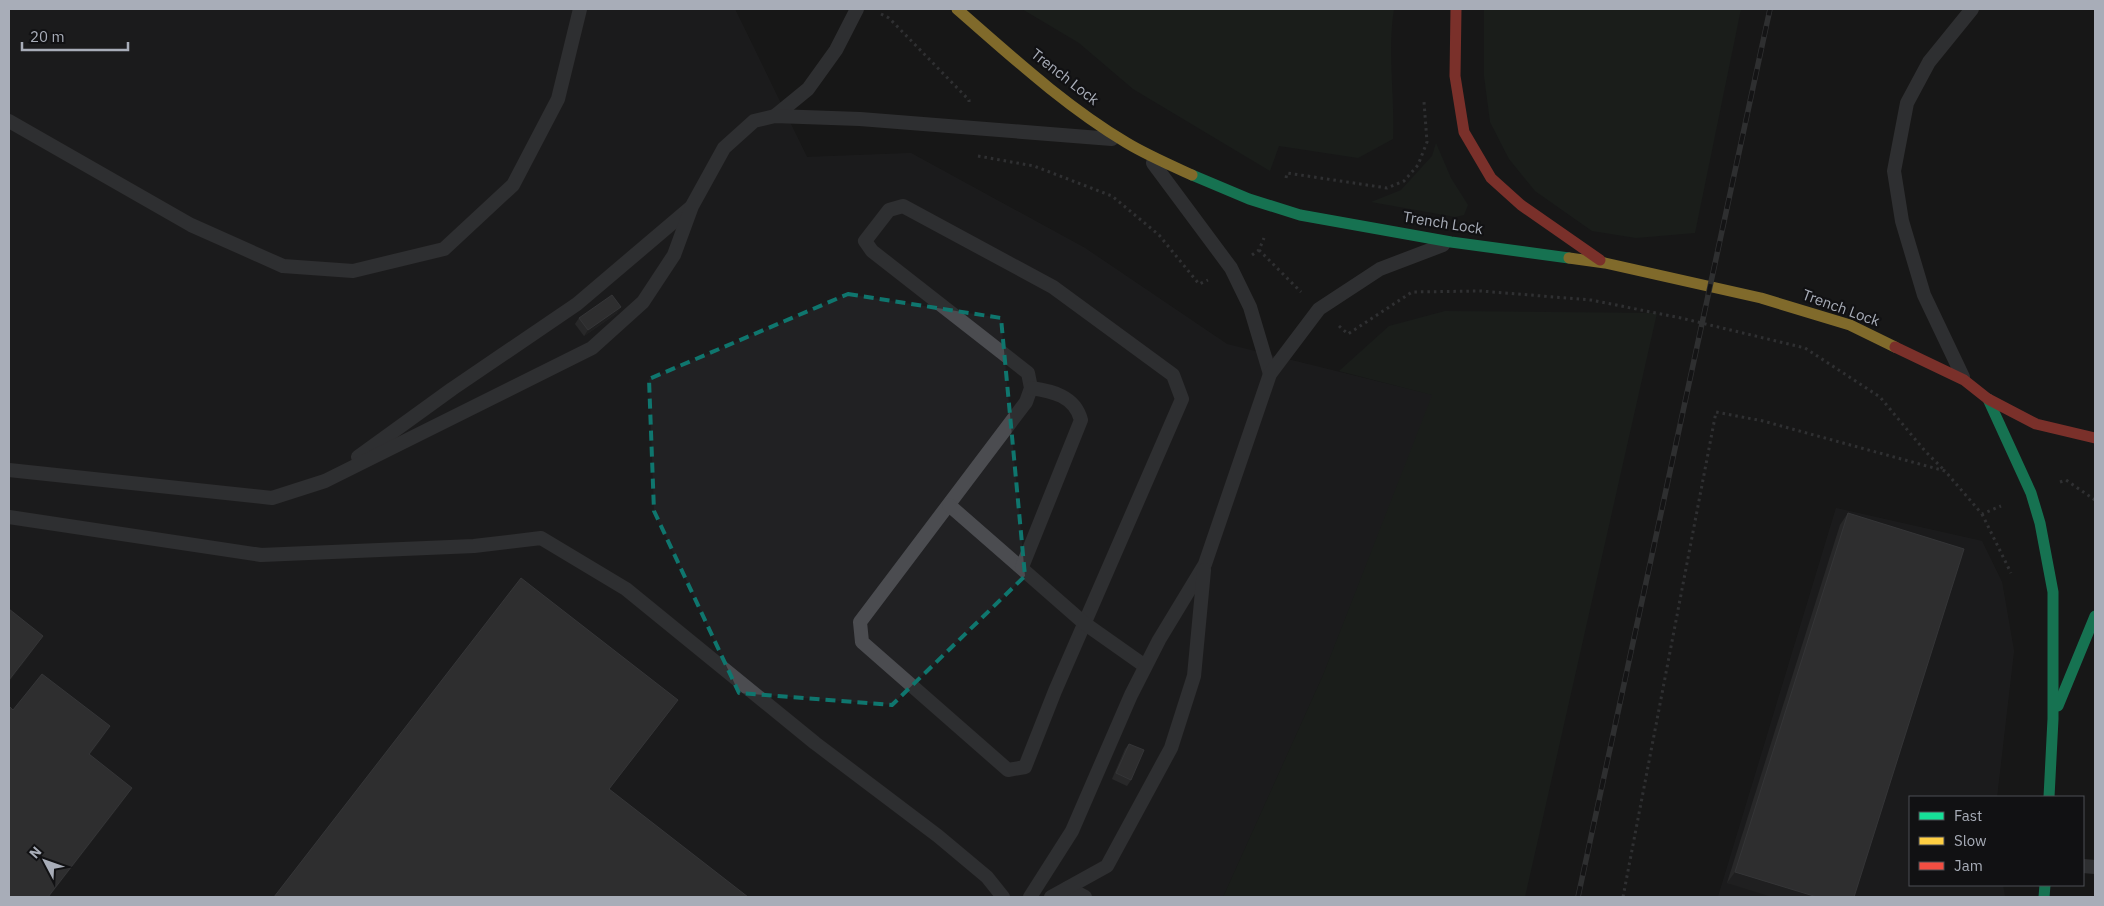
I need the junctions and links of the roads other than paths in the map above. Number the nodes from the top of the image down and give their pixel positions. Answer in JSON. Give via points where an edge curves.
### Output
{"nodes":[{"id":1,"x":580,"y":9,"type":"edge"},
{"id":2,"x":857,"y":9,"type":"edge"},
{"id":3,"x":957,"y":9,"type":"edge"},
{"id":4,"x":1456,"y":9,"type":"edge"},
{"id":5,"x":1972,"y":9,"type":"edge"},
{"id":6,"x":775,"y":116,"type":"junction"},
{"id":7,"x":9,"y":121,"type":"edge"},
{"id":8,"x":1122,"y":140,"type":"junction"},
{"id":9,"x":1145,"y":152,"type":"junction"},
{"id":10,"x":692,"y":206,"type":"junction"},
{"id":11,"x":1451,"y":242,"type":"junction"},
{"id":12,"x":1605,"y":263,"type":"junction"},
{"id":13,"x":1270,"y":374,"type":"junction"},
{"id":14,"x":1964,"y":380,"type":"junction"},
{"id":15,"x":1030,"y":388,"type":"junction"},
{"id":16,"x":1988,"y":399,"type":"junction"},
{"id":17,"x":2095,"y":438,"type":"edge"},
{"id":18,"x":9,"y":470,"type":"edge"},
{"id":19,"x":325,"y":481,"type":"junction"},
{"id":20,"x":950,"y":505,"type":"junction"},
{"id":21,"x":9,"y":517,"type":"edge"},
{"id":22,"x":1205,"y":564,"type":"junction"},
{"id":23,"x":1022,"y":567,"type":"junction"},
{"id":24,"x":2095,"y":616,"type":"edge"},
{"id":25,"x":1084,"y":623,"type":"junction"},
{"id":26,"x":1145,"y":666,"type":"junction"},
{"id":27,"x":2053,"y":719,"type":"junction"},
{"id":28,"x":2049,"y":796,"type":"edge"},
{"id":29,"x":1068,"y":888,"type":"junction"},
{"id":30,"x":1003,"y":897,"type":"edge"},
{"id":31,"x":1030,"y":897,"type":"edge"},
{"id":32,"x":1051,"y":897,"type":"edge"},
{"id":33,"x":1085,"y":897,"type":"edge"}],
"edges":[{"from":1,"to":7,"type":"lane","via":[[558,99],[513,185],[444,249],[353,271],[283,266],[191,225]]},
{"from":2,"to":6,"type":"lane","via":[[836,50],[808,89]]},
{"from":3,"to":8,"type":"main road","name":"Trench Lock","via":[[1000,47]]},
{"from":4,"to":12,"type":"main road","via":[[1455,76],[1464,132],[1491,178],[1521,205]]},
{"from":5,"to":14,"type":"lane","name":"Trench Lock","via":[[1929,62],[1907,103],[1894,171],[1902,221],[1924,294]]},
{"from":6,"to":8,"type":"lane","via":[[860,119]]},
{"from":6,"to":10,"type":"lane","via":[[754,121],[724,148]]},
{"from":8,"to":9,"type":"main road","name":"Trench Lock"},
{"from":9,"to":11,"type":"main road","name":"Trench Lock","via":[[1207,182],[1277,209]]},
{"from":9,"to":13,"type":"lane","via":[[1231,268],[1250,307]]},
{"from":10,"to":19,"type":"lane","via":[[577,304]]},
{"from":10,"to":19,"type":"lane","via":[[674,254],[643,302],[592,348]]},
{"from":11,"to":12,"type":"main road","name":"Trench Lock"},
{"from":11,"to":13,"type":"lane","via":[[1380,269],[1319,309]]},
{"from":12,"to":14,"type":"main road","name":"Trench Lock","via":[[1761,298],[1850,326]]},
{"from":13,"to":22,"type":"lane"},
{"from":14,"to":16,"type":"main road","name":"Trench Lock"},
{"from":15,"to":20,"type":"lane","via":[[1026,402]]},
{"from":15,"to":23,"type":"lane","via":[[1050,390],[1067,398],[1079,410],[1082,420]]},
{"from":15,"to":25,"type":"lane","via":[[1028,373],[872,251],[866,241],[890,210],[904,206],[1053,287],[1173,375],[1182,399]]},
{"from":16,"to":17,"type":"main road","name":"Trench Lock","via":[[2036,424]]},
{"from":16,"to":27,"type":"main road","via":[[2031,492],[2040,522],[2053,592]]},
{"from":18,"to":19,"type":"lane","via":[[272,498]]},
{"from":20,"to":23,"type":"lane"},
{"from":20,"to":25,"type":"lane","via":[[860,622],[862,642],[1008,770],[1025,767]]},
{"from":21,"to":30,"type":"lane","via":[[261,555],[474,546],[541,538],[626,589],[815,744],[938,836],[987,877]]},
{"from":22,"to":26,"type":"lane"},
{"from":22,"to":29,"type":"lane","via":[[1194,676],[1171,748],[1107,866]]},
{"from":23,"to":25,"type":"lane"},
{"from":24,"to":27,"type":"main road"},
{"from":25,"to":26,"type":"lane"},
{"from":26,"to":31,"type":"lane","via":[[1072,831]]},
{"from":27,"to":28,"type":"main road"},
{"from":29,"to":32,"type":"lane"},
{"from":29,"to":33,"type":"lane"}]}
